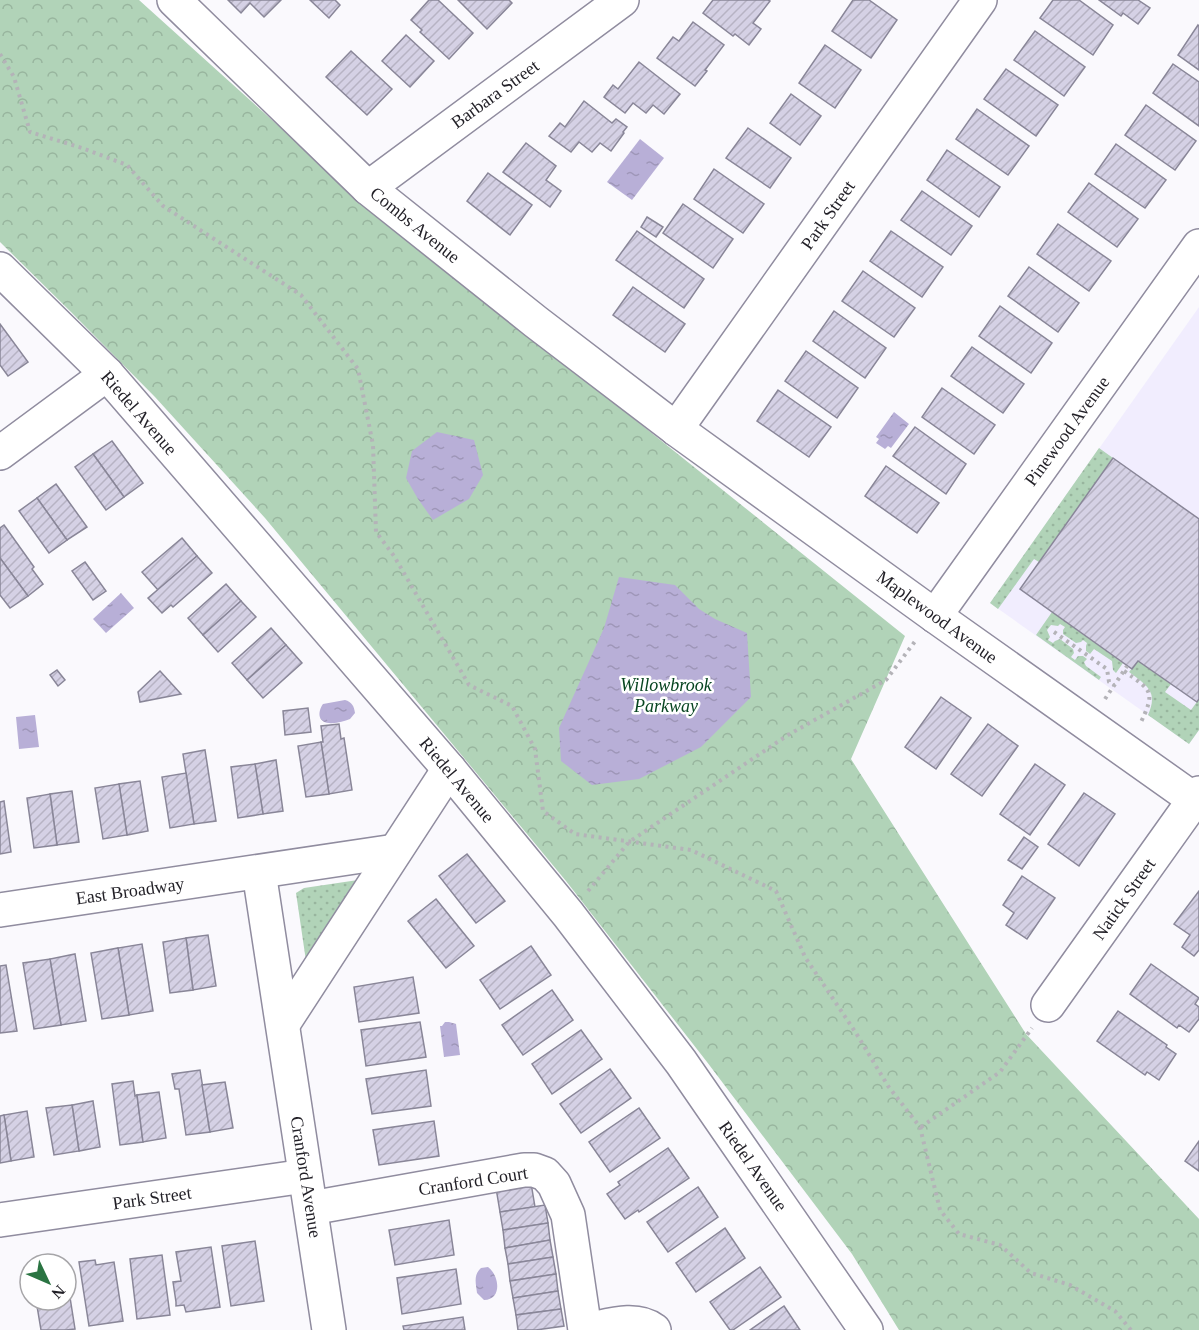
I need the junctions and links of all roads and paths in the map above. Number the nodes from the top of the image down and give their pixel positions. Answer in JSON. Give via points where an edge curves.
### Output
{"nodes":[{"id":1,"x":174,"y":0,"type":"edge"},
{"id":2,"x":622,"y":0,"type":"edge"},
{"id":3,"x":980,"y":0,"type":"edge"},
{"id":4,"x":0,"y":54,"type":"edge"},
{"id":5,"x":368,"y":188,"type":"junction"},
{"id":6,"x":1199,"y":246,"type":"edge"},
{"id":7,"x":0,"y":269,"type":"edge"},
{"id":8,"x":107,"y":374,"type":"junction"},
{"id":9,"x":676,"y":429,"type":"junction"},
{"id":10,"x":0,"y":453,"type":"edge"},
{"id":11,"x":935,"y":616,"type":"junction"},
{"id":12,"x":1054,"y":632,"type":"dead end"},
{"id":13,"x":1128,"y":666,"type":"dead end"},
{"id":14,"x":1124,"y":671,"type":"junction"},
{"id":15,"x":1114,"y":685,"type":"junction"},
{"id":16,"x":1105,"y":699,"type":"dead end"},
{"id":17,"x":1140,"y":724,"type":"dead end"},
{"id":18,"x":449,"y":769,"type":"junction"},
{"id":19,"x":1197,"y":799,"type":"edge"},
{"id":20,"x":629,"y":842,"type":"junction"},
{"id":21,"x":395,"y":851,"type":"junction"},
{"id":22,"x":260,"y":872,"type":"junction"},
{"id":23,"x":581,"y":898,"type":"dead end"},
{"id":24,"x":0,"y":910,"type":"edge"},
{"id":25,"x":1048,"y":1005,"type":"joint"},
{"id":26,"x":283,"y":1024,"type":"junction"},
{"id":27,"x":920,"y":1127,"type":"junction"},
{"id":28,"x":305,"y":1176,"type":"junction"},
{"id":29,"x":310,"y":1208,"type":"junction"},
{"id":30,"x":0,"y":1220,"type":"edge"},
{"id":31,"x":329,"y":1330,"type":"edge"},
{"id":32,"x":586,"y":1330,"type":"edge"},
{"id":33,"x":654,"y":1330,"type":"edge"},
{"id":34,"x":867,"y":1330,"type":"edge"},
{"id":35,"x":1131,"y":1330,"type":"edge"}],
"edges":[{"from":1,"to":5,"type":"street","name":"Combs Avenue"},
{"from":2,"to":5,"type":"street","name":"Barbara Street"},
{"from":3,"to":9,"type":"street","name":"Park Street"},
{"from":4,"to":20,"type":"path","via":[[14,77],[30,132],[127,165],[163,206],[301,295],[358,369],[373,445],[376,532],[469,685],[512,706],[535,749],[543,811],[575,834]]},
{"from":5,"to":9,"type":"street","name":"Combs Avenue"},
{"from":6,"to":11,"type":"street","name":"Pinewood Avenue"},
{"from":7,"to":8,"type":"street","name":"Riedel Avenue"},
{"from":8,"to":10,"type":"street"},
{"from":8,"to":18,"type":"street","name":"Riedel Avenue"},
{"from":9,"to":11,"type":"street","name":"Maplewood Avenue"},
{"from":11,"to":19,"type":"street","name":"Maplewood Avenue"},
{"from":11,"to":20,"type":"path","via":[[885,680],[788,735]]},
{"from":12,"to":15,"type":"path","via":[[1107,669],[1109,682]]},
{"from":13,"to":14,"type":"path"},
{"from":14,"to":15,"type":"path"},
{"from":14,"to":17,"type":"path","via":[[1149,693],[1150,702]]},
{"from":15,"to":16,"type":"path"},
{"from":18,"to":21,"type":"street"},
{"from":18,"to":34,"type":"street","name":"Riedel Avenue","via":[[568,914],[681,1062]]},
{"from":19,"to":25,"type":"street","name":"Natick Street"},
{"from":20,"to":23,"type":"path"},
{"from":20,"to":27,"type":"path","via":[[692,850],[776,891],[805,957],[888,1086]]},
{"from":21,"to":22,"type":"street","name":"East Broadway"},
{"from":21,"to":26,"type":"street"},
{"from":22,"to":24,"type":"street","name":"East Broadway"},
{"from":22,"to":26,"type":"street"},
{"from":25,"to":27,"type":"path","via":[[1000,1072]]},
{"from":26,"to":28,"type":"street","name":"Cranford Avenue"},
{"from":27,"to":35,"type":"path","via":[[940,1210],[958,1234],[1000,1245],[1031,1273],[1070,1285],[1115,1311]]},
{"from":28,"to":29,"type":"street","name":"Cranford Avenue"},
{"from":28,"to":30,"type":"street","name":"Park Street"},
{"from":29,"to":31,"type":"street","name":"Cranford Avenue"},
{"from":29,"to":32,"type":"street","name":"Cranford Court","via":[[524,1170],[544,1174],[554,1184],[568,1215]]},
{"from":32,"to":33,"type":"street","name":"Cranford Court","via":[[632,1322]]}]}
